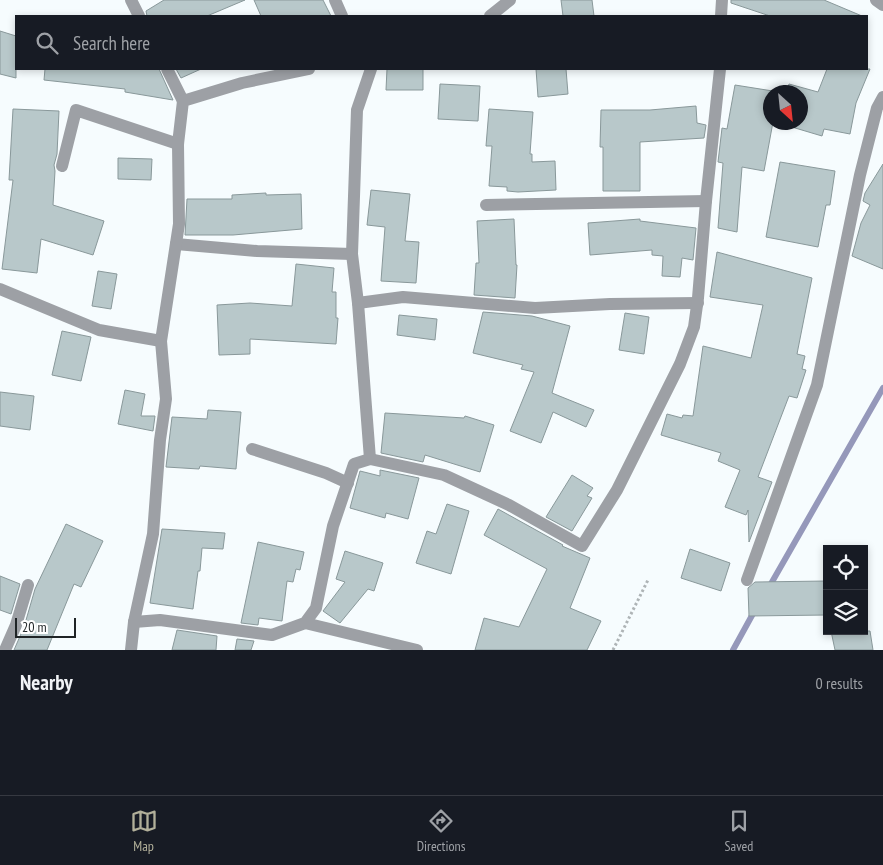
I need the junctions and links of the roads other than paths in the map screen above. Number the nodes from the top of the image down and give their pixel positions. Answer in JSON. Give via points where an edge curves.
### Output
{"nodes":[{"id":1,"x":131,"y":0,"type":"edge"},
{"id":2,"x":335,"y":0,"type":"edge"},
{"id":3,"x":510,"y":0,"type":"edge"},
{"id":4,"x":722,"y":0,"type":"edge"},
{"id":5,"x":876,"y":0,"type":"edge"},
{"id":6,"x":883,"y":5,"type":"edge"},
{"id":7,"x":138,"y":15,"type":"edge"},
{"id":8,"x":342,"y":15,"type":"edge"},
{"id":9,"x":491,"y":15,"type":"edge"},
{"id":10,"x":721,"y":15,"type":"edge"},
{"id":11,"x":168,"y":70,"type":"edge"},
{"id":12,"x":304,"y":70,"type":"edge"},
{"id":13,"x":371,"y":70,"type":"edge"},
{"id":14,"x":720,"y":70,"type":"edge"},
{"id":15,"x":883,"y":97,"type":"edge"},
{"id":16,"x":184,"y":101,"type":"junction"},
{"id":17,"x":178,"y":144,"type":"junction"},
{"id":18,"x":62,"y":166,"type":"dead end"},
{"id":19,"x":706,"y":201,"type":"junction"},
{"id":20,"x":486,"y":205,"type":"dead end"},
{"id":21,"x":176,"y":244,"type":"junction"},
{"id":22,"x":352,"y":254,"type":"junction"},
{"id":23,"x":0,"y":289,"type":"edge"},
{"id":24,"x":358,"y":303,"type":"junction"},
{"id":25,"x":698,"y":303,"type":"junction"},
{"id":26,"x":161,"y":341,"type":"junction"},
{"id":27,"x":252,"y":449,"type":"dead end"},
{"id":28,"x":370,"y":459,"type":"junction"},
{"id":29,"x":348,"y":483,"type":"junction"},
{"id":30,"x":747,"y":580,"type":"dead end"},
{"id":31,"x":28,"y":585,"type":"dead end"},
{"id":32,"x":134,"y":622,"type":"junction"},
{"id":33,"x":305,"y":623,"type":"junction"},
{"id":34,"x":5,"y":650,"type":"edge"},
{"id":35,"x":131,"y":650,"type":"edge"},
{"id":36,"x":417,"y":650,"type":"edge"}],
"edges":[{"from":1,"to":7,"type":"street"},
{"from":2,"to":8,"type":"street"},
{"from":3,"to":9,"type":"street"},
{"from":4,"to":10,"type":"street"},
{"from":5,"to":6,"type":"street"},
{"from":11,"to":16,"type":"street"},
{"from":12,"to":16,"type":"street","via":[[242,83]]},
{"from":13,"to":22,"type":"street","via":[[357,110]]},
{"from":14,"to":19,"type":"street"},
{"from":15,"to":30,"type":"street","via":[[877,108],[860,175],[817,385]]},
{"from":16,"to":17,"type":"street"},
{"from":17,"to":18,"type":"street","via":[[76,110]]},
{"from":17,"to":21,"type":"street","via":[[179,224]]},
{"from":19,"to":20,"type":"street"},
{"from":19,"to":25,"type":"street"},
{"from":21,"to":22,"type":"street"},
{"from":21,"to":26,"type":"street"},
{"from":22,"to":24,"type":"street"},
{"from":23,"to":26,"type":"street","via":[[99,330]]},
{"from":24,"to":25,"type":"street","via":[[403,297],[535,308]]},
{"from":24,"to":28,"type":"street"},
{"from":25,"to":28,"type":"street","via":[[694,327],[680,364],[617,490],[582,546],[509,505],[444,475]]},
{"from":26,"to":32,"type":"street","via":[[166,399],[153,534]]},
{"from":27,"to":29,"type":"street"},
{"from":28,"to":29,"type":"street","via":[[354,464]]},
{"from":29,"to":33,"type":"street","via":[[333,526],[316,608]]},
{"from":31,"to":34,"type":"street"},
{"from":32,"to":33,"type":"street","via":[[160,620],[272,635]]},
{"from":32,"to":35,"type":"street"},
{"from":33,"to":36,"type":"street"}]}
